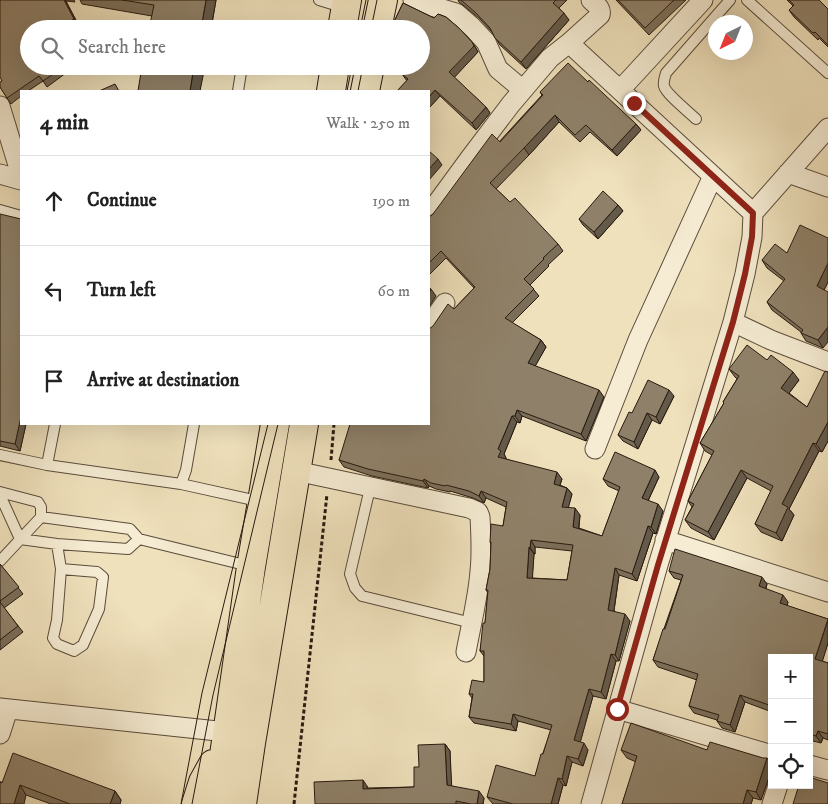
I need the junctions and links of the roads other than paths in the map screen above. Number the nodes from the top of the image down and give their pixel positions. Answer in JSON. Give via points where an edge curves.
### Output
{"nodes":[{"id":1,"x":319,"y":0,"type":"edge"},
{"id":2,"x":382,"y":0,"type":"edge"},
{"id":3,"x":413,"y":0,"type":"edge"},
{"id":4,"x":591,"y":0,"type":"edge"},
{"id":5,"x":703,"y":0,"type":"edge"},
{"id":6,"x":730,"y":0,"type":"edge"},
{"id":7,"x":747,"y":0,"type":"edge"},
{"id":8,"x":345,"y":12,"type":"edge"},
{"id":9,"x":379,"y":20,"type":"edge"},
{"id":10,"x":570,"y":43,"type":"junction"},
{"id":11,"x":828,"y":72,"type":"edge"},
{"id":12,"x":241,"y":75,"type":"edge"},
{"id":13,"x":334,"y":75,"type":"edge"},
{"id":14,"x":368,"y":75,"type":"edge"},
{"id":15,"x":238,"y":90,"type":"edge"},
{"id":16,"x":331,"y":90,"type":"edge"},
{"id":17,"x":365,"y":90,"type":"edge"},
{"id":18,"x":523,"y":90,"type":"junction"},
{"id":19,"x":620,"y":90,"type":"junction"},
{"id":20,"x":0,"y":106,"type":"edge"},
{"id":21,"x":696,"y":119,"type":"dead end"},
{"id":22,"x":828,"y":128,"type":"edge"},
{"id":23,"x":20,"y":172,"type":"edge"},
{"id":24,"x":788,"y":173,"type":"junction"},
{"id":25,"x":0,"y":174,"type":"edge"},
{"id":26,"x":713,"y":176,"type":"junction"},
{"id":27,"x":20,"y":180,"type":"edge"},
{"id":28,"x":828,"y":187,"type":"edge"},
{"id":29,"x":0,"y":210,"type":"edge"},
{"id":30,"x":430,"y":213,"type":"edge"},
{"id":31,"x":753,"y":213,"type":"junction"},
{"id":32,"x":20,"y":216,"type":"edge"},
{"id":33,"x":445,"y":303,"type":"dead end"},
{"id":34,"x":733,"y":322,"type":"junction"},
{"id":35,"x":430,"y":325,"type":"edge"},
{"id":36,"x":828,"y":362,"type":"edge"},
{"id":37,"x":55,"y":425,"type":"edge"},
{"id":38,"x":194,"y":425,"type":"edge"},
{"id":39,"x":275,"y":425,"type":"edge"},
{"id":40,"x":304,"y":425,"type":"edge"},
{"id":41,"x":595,"y":449,"type":"dead end"},
{"id":42,"x":0,"y":455,"type":"edge"},
{"id":43,"x":47,"y":465,"type":"junction"},
{"id":44,"x":296,"y":471,"type":"junction"},
{"id":45,"x":181,"y":484,"type":"junction"},
{"id":46,"x":370,"y":488,"type":"junction"},
{"id":47,"x":0,"y":494,"type":"edge"},
{"id":48,"x":262,"y":502,"type":"junction"},
{"id":49,"x":42,"y":517,"type":"junction"},
{"id":50,"x":20,"y":539,"type":"junction"},
{"id":51,"x":139,"y":539,"type":"junction"},
{"id":52,"x":665,"y":540,"type":"junction"},
{"id":53,"x":57,"y":544,"type":"junction"},
{"id":54,"x":0,"y":561,"type":"edge"},
{"id":55,"x":251,"y":567,"type":"junction"},
{"id":56,"x":61,"y":569,"type":"junction"},
{"id":57,"x":828,"y":592,"type":"edge"},
{"id":58,"x":472,"y":623,"type":"junction"},
{"id":59,"x":466,"y":652,"type":"dead end"},
{"id":60,"x":4,"y":709,"type":"edge"},
{"id":61,"x":617,"y":709,"type":"junction"},
{"id":62,"x":0,"y":734,"type":"edge"},
{"id":63,"x":235,"y":745,"type":"junction"},
{"id":64,"x":768,"y":754,"type":"edge"},
{"id":65,"x":813,"y":766,"type":"edge"},
{"id":66,"x":828,"y":770,"type":"edge"},
{"id":67,"x":777,"y":789,"type":"edge"},
{"id":68,"x":196,"y":804,"type":"edge"},
{"id":69,"x":217,"y":804,"type":"edge"},
{"id":70,"x":242,"y":804,"type":"edge"},
{"id":71,"x":259,"y":804,"type":"edge"},
{"id":72,"x":591,"y":804,"type":"edge"},
{"id":73,"x":772,"y":804,"type":"edge"}],
"edges":[{"from":1,"to":8,"type":"lane"},
{"from":2,"to":9,"type":"highway"},
{"from":3,"to":18,"type":"street","via":[[456,13],[486,42],[498,69]]},
{"from":4,"to":10,"type":"street","via":[[600,9],[600,16]]},
{"from":5,"to":19,"type":"street"},
{"from":6,"to":21,"type":"lane","via":[[664,79],[667,91]]},
{"from":7,"to":11,"type":"lane"},
{"from":10,"to":18,"type":"street","via":[[550,58]]},
{"from":10,"to":19,"type":"street"},
{"from":12,"to":15,"type":"lane"},
{"from":13,"to":16,"type":"highway"},
{"from":14,"to":17,"type":"highway"},
{"from":18,"to":30,"type":"street"},
{"from":19,"to":26,"type":"street"},
{"from":20,"to":23,"type":"street"},
{"from":22,"to":24,"type":"street"},
{"from":24,"to":28,"type":"street"},
{"from":24,"to":31,"type":"street"},
{"from":25,"to":27,"type":"street"},
{"from":26,"to":31,"type":"street"},
{"from":26,"to":41,"type":"street","via":[[642,332]]},
{"from":29,"to":32,"type":"lane"},
{"from":31,"to":34,"type":"street","via":[[751,246]]},
{"from":33,"to":35,"type":"street"},
{"from":34,"to":36,"type":"street"},
{"from":34,"to":52,"type":"street"},
{"from":37,"to":43,"type":"lane"},
{"from":38,"to":45,"type":"lane"},
{"from":39,"to":48,"type":"highway"},
{"from":40,"to":44,"type":"highway"},
{"from":42,"to":43,"type":"lane"},
{"from":43,"to":45,"type":"lane"},
{"from":44,"to":46,"type":"street"},
{"from":44,"to":63,"type":"highway"},
{"from":45,"to":48,"type":"lane"},
{"from":46,"to":58,"type":"street","via":[[478,512],[481,562]]},
{"from":46,"to":58,"type":"lane","via":[[350,574],[355,588],[362,596]]},
{"from":47,"to":49,"type":"lane","via":[[38,502]]},
{"from":47,"to":50,"type":"lane"},
{"from":48,"to":55,"type":"highway"},
{"from":49,"to":50,"type":"lane"},
{"from":49,"to":51,"type":"lane","via":[[130,529]]},
{"from":50,"to":53,"type":"lane"},
{"from":50,"to":54,"type":"lane"},
{"from":51,"to":53,"type":"lane","via":[[128,549]]},
{"from":51,"to":55,"type":"lane"},
{"from":52,"to":57,"type":"street"},
{"from":52,"to":61,"type":"street"},
{"from":53,"to":56,"type":"lane"},
{"from":55,"to":63,"type":"highway"},
{"from":56,"to":56,"type":"lane","via":[[53,638],[57,644],[74,651],[83,645],[99,609],[102,578],[97,572]]},
{"from":58,"to":59,"type":"street"},
{"from":60,"to":62,"type":"street"},
{"from":60,"to":63,"type":"street"},
{"from":61,"to":64,"type":"street"},
{"from":61,"to":72,"type":"street"},
{"from":63,"to":68,"type":"highway","via":[[203,782]]},
{"from":63,"to":69,"type":"highway"},
{"from":63,"to":70,"type":"highway"},
{"from":63,"to":71,"type":"highway","via":[[256,769]]},
{"from":65,"to":66,"type":"street"},
{"from":67,"to":73,"type":"street"}]}
